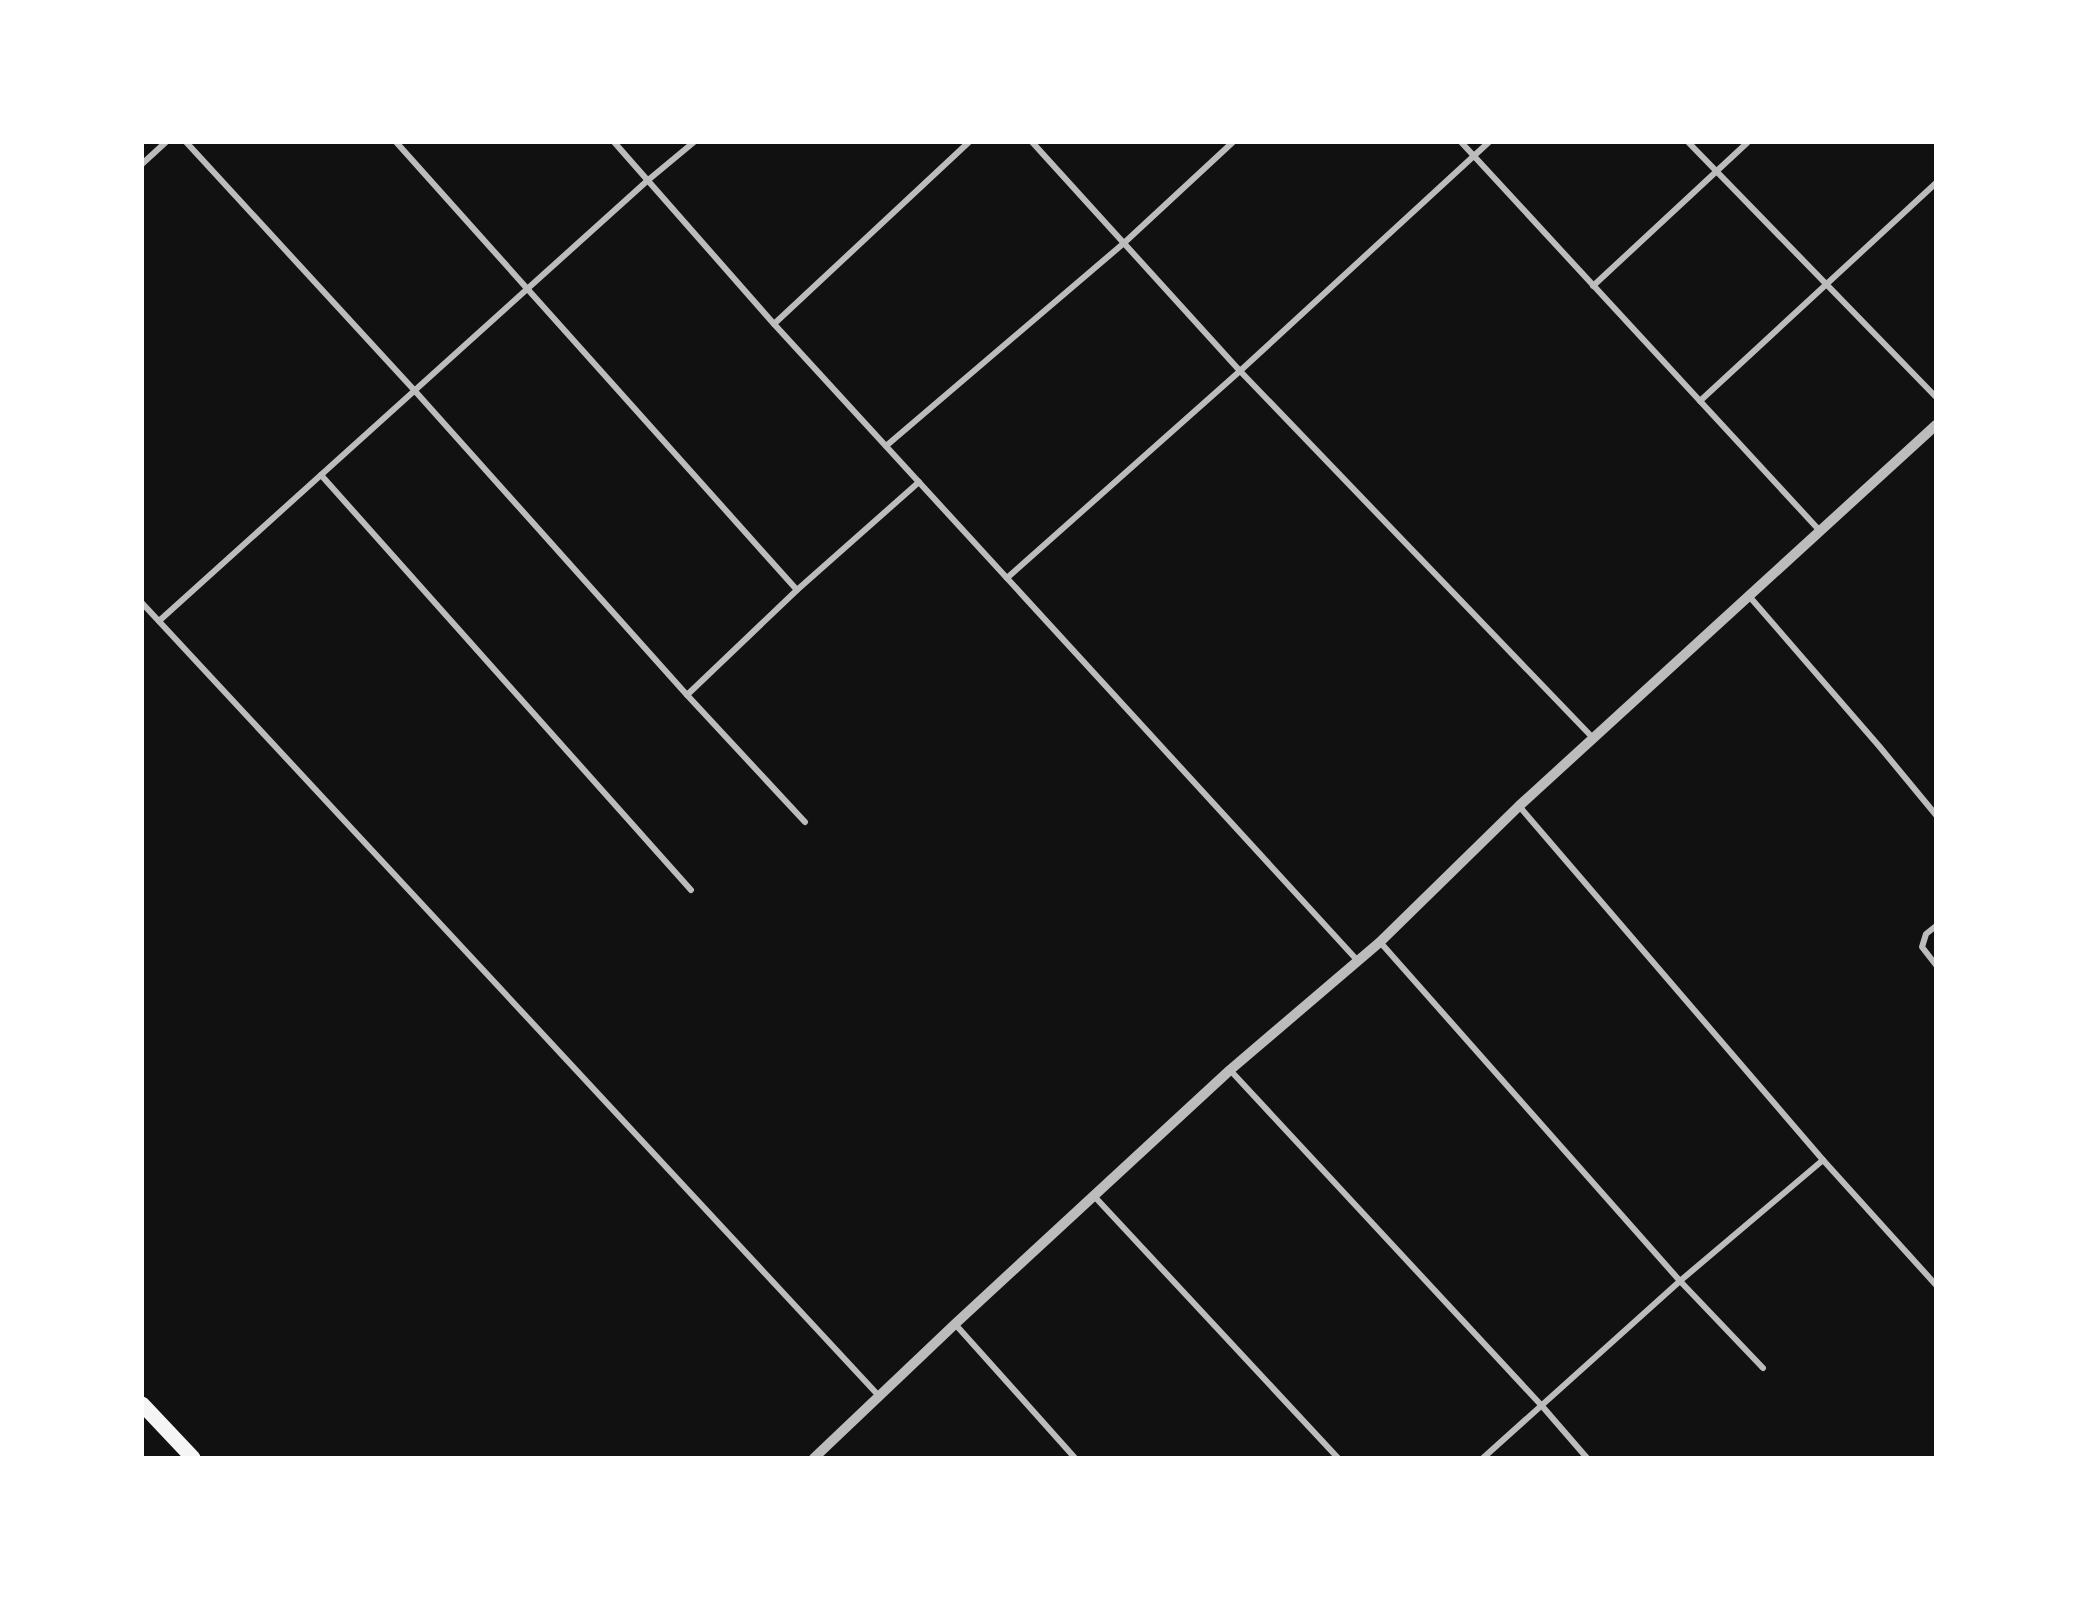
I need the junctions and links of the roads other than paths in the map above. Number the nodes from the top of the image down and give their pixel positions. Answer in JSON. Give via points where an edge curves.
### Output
{"nodes":[{"id":1,"x":166,"y":142,"type":"edge"},
{"id":2,"x":186,"y":142,"type":"edge"},
{"id":3,"x":396,"y":142,"type":"edge"},
{"id":4,"x":614,"y":142,"type":"edge"},
{"id":5,"x":694,"y":142,"type":"edge"},
{"id":6,"x":969,"y":142,"type":"edge"},
{"id":7,"x":1032,"y":142,"type":"edge"},
{"id":8,"x":1233,"y":142,"type":"edge"},
{"id":9,"x":1461,"y":142,"type":"edge"},
{"id":10,"x":1489,"y":142,"type":"edge"},
{"id":11,"x":1688,"y":142,"type":"edge"},
{"id":12,"x":1748,"y":142,"type":"edge"},
{"id":13,"x":1473,"y":157,"type":"junction"},
{"id":14,"x":142,"y":165,"type":"edge"},
{"id":15,"x":1716,"y":172,"type":"junction"},
{"id":16,"x":647,"y":181,"type":"junction"},
{"id":17,"x":1935,"y":183,"type":"edge"},
{"id":18,"x":1124,"y":243,"type":"junction"},
{"id":19,"x":1826,"y":284,"type":"junction"},
{"id":20,"x":1593,"y":286,"type":"junction"},
{"id":21,"x":528,"y":289,"type":"junction"},
{"id":22,"x":774,"y":324,"type":"junction"},
{"id":23,"x":1240,"y":370,"type":"junction"},
{"id":24,"x":415,"y":391,"type":"junction"},
{"id":25,"x":1935,"y":397,"type":"edge"},
{"id":26,"x":1700,"y":401,"type":"junction"},
{"id":27,"x":1935,"y":425,"type":"edge"},
{"id":28,"x":886,"y":446,"type":"junction"},
{"id":29,"x":321,"y":475,"type":"junction"},
{"id":30,"x":919,"y":482,"type":"junction"},
{"id":31,"x":1820,"y":531,"type":"junction"},
{"id":32,"x":1007,"y":578,"type":"junction"},
{"id":33,"x":796,"y":590,"type":"junction"},
{"id":34,"x":1749,"y":596,"type":"junction"},
{"id":35,"x":142,"y":603,"type":"edge"},
{"id":36,"x":159,"y":621,"type":"junction"},
{"id":37,"x":687,"y":695,"type":"junction"},
{"id":38,"x":1593,"y":738,"type":"junction"},
{"id":39,"x":1519,"y":806,"type":"junction"},
{"id":40,"x":1935,"y":815,"type":"edge"},
{"id":41,"x":805,"y":822,"type":"dead end"},
{"id":42,"x":691,"y":890,"type":"dead end"},
{"id":43,"x":1935,"y":926,"type":"edge"},
{"id":44,"x":1380,"y":942,"type":"junction"},
{"id":45,"x":1358,"y":960,"type":"junction"},
{"id":46,"x":1935,"y":965,"type":"edge"},
{"id":47,"x":1230,"y":1070,"type":"junction"},
{"id":48,"x":1823,"y":1160,"type":"junction"},
{"id":49,"x":1094,"y":1196,"type":"junction"},
{"id":50,"x":1680,"y":1281,"type":"junction"},
{"id":51,"x":1935,"y":1285,"type":"edge"},
{"id":52,"x":955,"y":1324,"type":"junction"},
{"id":53,"x":1763,"y":1368,"type":"dead end"},
{"id":54,"x":879,"y":1396,"type":"junction"},
{"id":55,"x":142,"y":1404,"type":"edge"},
{"id":56,"x":1542,"y":1406,"type":"junction"},
{"id":57,"x":193,"y":1458,"type":"edge"},
{"id":58,"x":814,"y":1458,"type":"edge"},
{"id":59,"x":1075,"y":1458,"type":"edge"},
{"id":60,"x":1338,"y":1458,"type":"edge"},
{"id":61,"x":1483,"y":1458,"type":"edge"},
{"id":62,"x":1587,"y":1458,"type":"edge"}],
"edges":[{"from":1,"to":14,"type":"street"},
{"from":2,"to":24,"type":"street"},
{"from":3,"to":21,"type":"street"},
{"from":4,"to":16,"type":"street"},
{"from":5,"to":16,"type":"street"},
{"from":6,"to":22,"type":"street"},
{"from":7,"to":18,"type":"street"},
{"from":8,"to":18,"type":"street"},
{"from":9,"to":13,"type":"street"},
{"from":10,"to":13,"type":"street"},
{"from":11,"to":15,"type":"street"},
{"from":12,"to":15,"type":"street"},
{"from":13,"to":20,"type":"street"},
{"from":13,"to":23,"type":"street"},
{"from":15,"to":19,"type":"street"},
{"from":15,"to":20,"type":"street"},
{"from":16,"to":21,"type":"street"},
{"from":16,"to":22,"type":"street"},
{"from":17,"to":19,"type":"street"},
{"from":18,"to":23,"type":"street"},
{"from":18,"to":28,"type":"street"},
{"from":19,"to":25,"type":"street"},
{"from":19,"to":26,"type":"street"},
{"from":20,"to":26,"type":"street"},
{"from":21,"to":24,"type":"street"},
{"from":21,"to":33,"type":"street"},
{"from":22,"to":28,"type":"street"},
{"from":23,"to":32,"type":"street"},
{"from":23,"to":38,"type":"street"},
{"from":24,"to":29,"type":"street"},
{"from":24,"to":37,"type":"street"},
{"from":26,"to":31,"type":"street"},
{"from":27,"to":31,"type":"street"},
{"from":28,"to":30,"type":"street"},
{"from":29,"to":36,"type":"street"},
{"from":29,"to":42,"type":"street"},
{"from":30,"to":32,"type":"street"},
{"from":30,"to":33,"type":"street"},
{"from":31,"to":34,"type":"street"},
{"from":32,"to":45,"type":"street"},
{"from":33,"to":37,"type":"street"},
{"from":34,"to":38,"type":"street"},
{"from":34,"to":40,"type":"street"},
{"from":35,"to":36,"type":"street"},
{"from":36,"to":54,"type":"street"},
{"from":37,"to":41,"type":"street"},
{"from":38,"to":39,"type":"street"},
{"from":39,"to":44,"type":"street"},
{"from":39,"to":48,"type":"street"},
{"from":43,"to":46,"type":"street","via":[[1926,934],[1922,947]]},
{"from":44,"to":45,"type":"street"},
{"from":44,"to":50,"type":"street"},
{"from":45,"to":47,"type":"street"},
{"from":47,"to":49,"type":"street"},
{"from":47,"to":56,"type":"street"},
{"from":48,"to":50,"type":"street"},
{"from":48,"to":51,"type":"street"},
{"from":49,"to":52,"type":"street"},
{"from":49,"to":60,"type":"street"},
{"from":50,"to":53,"type":"street"},
{"from":50,"to":56,"type":"street"},
{"from":52,"to":54,"type":"street"},
{"from":52,"to":59,"type":"street"},
{"from":54,"to":58,"type":"street"},
{"from":55,"to":57,"type":"main road"},
{"from":56,"to":61,"type":"street"},
{"from":56,"to":62,"type":"street"}]}
